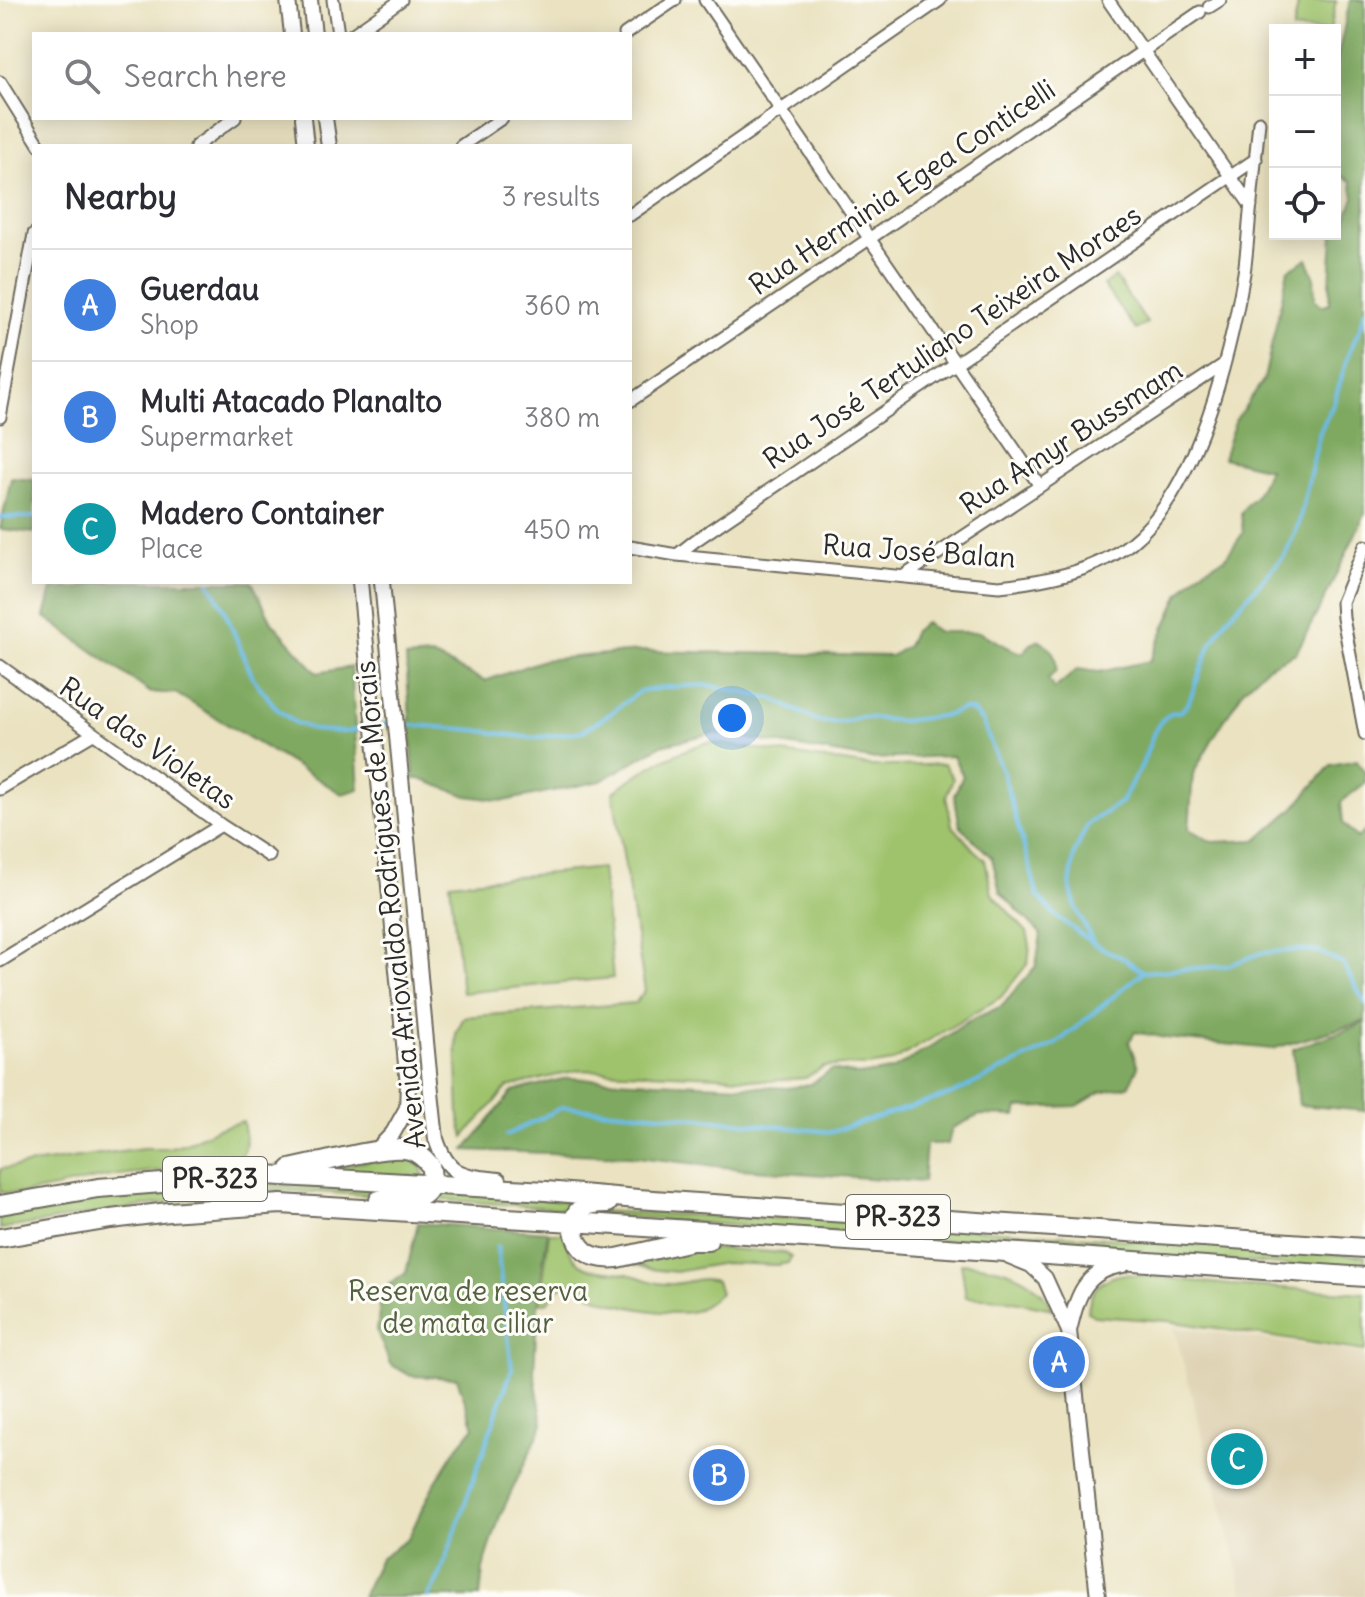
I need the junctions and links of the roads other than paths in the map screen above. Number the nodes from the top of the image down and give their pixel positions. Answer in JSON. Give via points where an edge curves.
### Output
{"nodes":[{"id":1,"x":288,"y":0,"type":"edge"},
{"id":2,"x":310,"y":0,"type":"edge"},
{"id":3,"x":333,"y":0,"type":"edge"},
{"id":4,"x":401,"y":0,"type":"edge"},
{"id":5,"x":675,"y":0,"type":"edge"},
{"id":6,"x":705,"y":0,"type":"edge"},
{"id":7,"x":940,"y":0,"type":"edge"},
{"id":8,"x":1108,"y":0,"type":"edge"},
{"id":9,"x":1210,"y":6,"type":"edge"},
{"id":10,"x":292,"y":32,"type":"edge"},
{"id":11,"x":314,"y":32,"type":"edge"},
{"id":12,"x":338,"y":32,"type":"edge"},
{"id":13,"x":356,"y":32,"type":"edge"},
{"id":14,"x":628,"y":32,"type":"edge"},
{"id":15,"x":1143,"y":51,"type":"junction"},
{"id":16,"x":0,"y":82,"type":"edge"},
{"id":17,"x":780,"y":109,"type":"junction"},
{"id":18,"x":232,"y":120,"type":"edge"},
{"id":19,"x":303,"y":120,"type":"edge"},
{"id":20,"x":325,"y":120,"type":"edge"},
{"id":21,"x":499,"y":120,"type":"edge"},
{"id":22,"x":1259,"y":122,"type":"dead end"},
{"id":23,"x":39,"y":144,"type":"edge"},
{"id":24,"x":199,"y":144,"type":"edge"},
{"id":25,"x":306,"y":144,"type":"edge"},
{"id":26,"x":329,"y":144,"type":"edge"},
{"id":27,"x":464,"y":144,"type":"edge"},
{"id":28,"x":1256,"y":159,"type":"junction"},
{"id":29,"x":1230,"y":177,"type":"junction"},
{"id":30,"x":1251,"y":206,"type":"junction"},
{"id":31,"x":632,"y":214,"type":"edge"},
{"id":32,"x":869,"y":239,"type":"junction"},
{"id":33,"x":32,"y":245,"type":"edge"},
{"id":34,"x":955,"y":364,"type":"junction"},
{"id":35,"x":1223,"y":365,"type":"junction"},
{"id":36,"x":632,"y":400,"type":"edge"},
{"id":37,"x":0,"y":417,"type":"edge"},
{"id":38,"x":1040,"y":486,"type":"junction"},
{"id":39,"x":1365,"y":546,"type":"edge"},
{"id":40,"x":632,"y":547,"type":"edge"},
{"id":41,"x":677,"y":555,"type":"junction"},
{"id":42,"x":904,"y":576,"type":"junction"},
{"id":43,"x":360,"y":584,"type":"edge"},
{"id":44,"x":382,"y":584,"type":"edge"},
{"id":45,"x":0,"y":666,"type":"edge"},
{"id":46,"x":93,"y":734,"type":"junction"},
{"id":47,"x":1365,"y":734,"type":"edge"},
{"id":48,"x":0,"y":789,"type":"edge"},
{"id":49,"x":221,"y":825,"type":"junction"},
{"id":50,"x":269,"y":856,"type":"dead end"},
{"id":51,"x":0,"y":961,"type":"edge"},
{"id":52,"x":376,"y":1151,"type":"junction"},
{"id":53,"x":265,"y":1175,"type":"junction"},
{"id":54,"x":431,"y":1184,"type":"junction"},
{"id":55,"x":546,"y":1191,"type":"junction"},
{"id":56,"x":638,"y":1199,"type":"junction"},
{"id":57,"x":281,"y":1204,"type":"junction"},
{"id":58,"x":0,"y":1205,"type":"edge"},
{"id":59,"x":573,"y":1222,"type":"junction"},
{"id":60,"x":773,"y":1237,"type":"junction"},
{"id":61,"x":0,"y":1238,"type":"edge"},
{"id":62,"x":1365,"y":1248,"type":"edge"},
{"id":63,"x":1001,"y":1252,"type":"junction"},
{"id":64,"x":1144,"y":1262,"type":"junction"},
{"id":65,"x":1365,"y":1277,"type":"edge"},
{"id":66,"x":1069,"y":1331,"type":"junction"},
{"id":67,"x":1098,"y":1597,"type":"edge"}],
"edges":[{"from":1,"to":10,"type":"street"},
{"from":2,"to":11,"type":"street"},
{"from":3,"to":12,"type":"street"},
{"from":4,"to":13,"type":"street"},
{"from":5,"to":14,"type":"street"},
{"from":6,"to":17,"type":"street"},
{"from":7,"to":17,"type":"street"},
{"from":8,"to":15,"type":"street"},
{"from":9,"to":15,"type":"street","name":"Rua Herminia Egea Conticelli"},
{"from":15,"to":29,"type":"street"},
{"from":15,"to":32,"type":"street","name":"Rua Herminia Egea Conticelli"},
{"from":16,"to":23,"type":"street"},
{"from":17,"to":31,"type":"street"},
{"from":17,"to":32,"type":"street"},
{"from":18,"to":24,"type":"street"},
{"from":19,"to":25,"type":"street"},
{"from":20,"to":26,"type":"street"},
{"from":21,"to":27,"type":"street"},
{"from":22,"to":28,"type":"street","name":"Rua José Balan"},
{"from":28,"to":29,"type":"street","name":"Rua José Tertuliano Teixeira Moraes"},
{"from":28,"to":30,"type":"street","name":"Rua José Balan"},
{"from":29,"to":30,"type":"street"},
{"from":29,"to":34,"type":"street","name":"Rua José Tertuliano Teixeira Moraes"},
{"from":30,"to":35,"type":"street","name":"Rua José Balan","via":[[1245,271]]},
{"from":32,"to":34,"type":"street"},
{"from":32,"to":36,"type":"street","name":"Rua Herminia Egea Conticelli"},
{"from":33,"to":37,"type":"street"},
{"from":34,"to":38,"type":"street"},
{"from":34,"to":41,"type":"street","name":"Rua José Tertuliano Teixeira Moraes"},
{"from":35,"to":38,"type":"street","name":"Rua Amyr Bussmam"},
{"from":35,"to":42,"type":"street","name":"Rua José Balan","via":[[1178,486],[1161,513],[1128,545],[1076,571],[1028,583],[999,586]]},
{"from":38,"to":42,"type":"street","name":"Rua Amyr Bussmam"},
{"from":39,"to":47,"type":"street","via":[[1342,602]]},
{"from":40,"to":41,"type":"street","name":"Rua José Balan"},
{"from":41,"to":42,"type":"street","name":"Rua José Balan"},
{"from":43,"to":52,"type":"street","name":"Avenida Ariovaldo Rodrigues de Morais","via":[[408,1085],[407,1108]]},
{"from":44,"to":55,"type":"street","name":"Avenida Ariovaldo Rodrigues de Morais","via":[[436,1139],[448,1165],[468,1177],[539,1185]]},
{"from":45,"to":46,"type":"street","name":"Rua das Violetas"},
{"from":46,"to":48,"type":"street"},
{"from":46,"to":49,"type":"street","name":"Rua das Violetas"},
{"from":49,"to":50,"type":"street","name":"Rua das Violetas"},
{"from":49,"to":51,"type":"street"},
{"from":52,"to":53,"type":"highway"},
{"from":52,"to":54,"type":"highway","via":[[393,1148],[420,1155],[430,1165]]},
{"from":53,"to":54,"type":"highway","number":"PR-323"},
{"from":53,"to":58,"type":"highway","number":"PR-323","via":[[98,1188]]},
{"from":54,"to":55,"type":"highway","number":"PR-323"},
{"from":54,"to":57,"type":"highway","via":[[428,1192],[414,1198]]},
{"from":55,"to":56,"type":"highway","number":"PR-323"},
{"from":56,"to":59,"type":"highway","via":[[591,1204],[577,1212]]},
{"from":56,"to":62,"type":"highway","number":"PR-323"},
{"from":57,"to":59,"type":"highway","number":"PR-323"},
{"from":57,"to":61,"type":"highway","number":"PR-323","via":[[111,1219]]},
{"from":59,"to":60,"type":"highway","number":"PR-323"},
{"from":59,"to":60,"type":"highway","via":[[577,1242],[586,1252],[606,1259],[692,1241],[762,1242]]},
{"from":60,"to":63,"type":"highway","number":"PR-323"},
{"from":63,"to":64,"type":"highway","number":"PR-323"},
{"from":63,"to":66,"type":"street","via":[[1031,1265],[1045,1278]]},
{"from":64,"to":65,"type":"highway","number":"PR-323"},
{"from":64,"to":66,"type":"street","via":[[1114,1266],[1094,1276],[1084,1286]]},
{"from":66,"to":67,"type":"street"}]}
